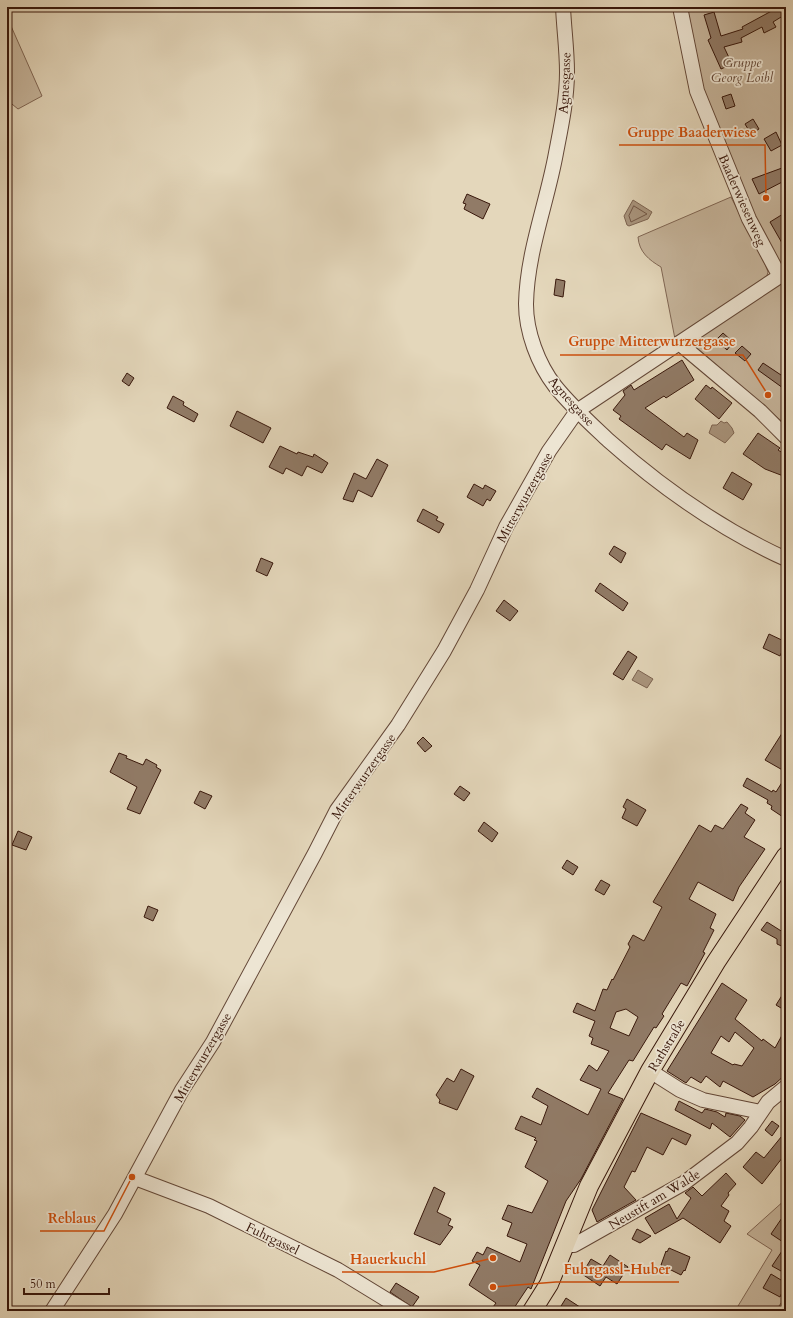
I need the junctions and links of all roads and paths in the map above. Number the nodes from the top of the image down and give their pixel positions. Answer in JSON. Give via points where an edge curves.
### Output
{"nodes":[{"id":1,"x":563,"y":7,"type":"edge"},
{"id":2,"x":680,"y":7,"type":"edge"},
{"id":3,"x":783,"y":274,"type":"edge"},
{"id":4,"x":679,"y":343,"type":"junction"},
{"id":5,"x":577,"y":411,"type":"junction"},
{"id":6,"x":786,"y":437,"type":"edge"},
{"id":7,"x":786,"y":559,"type":"edge"},
{"id":8,"x":786,"y":856,"type":"edge"},
{"id":9,"x":650,"y":1071,"type":"junction"},
{"id":10,"x":786,"y":1087,"type":"edge"},
{"id":11,"x":761,"y":1112,"type":"junction"},
{"id":12,"x":135,"y":1178,"type":"junction"},
{"id":13,"x":564,"y":1245,"type":"junction"},
{"id":14,"x":52,"y":1311,"type":"edge"},
{"id":15,"x":405,"y":1311,"type":"edge"},
{"id":16,"x":532,"y":1311,"type":"edge"}],
"edges":[{"from":1,"to":5,"type":"street","name":"Agnesgasse","via":[[567,72],[562,118],[531,260],[526,306],[529,328],[538,355],[555,386]]},
{"from":2,"to":3,"type":"street","name":"Baaderwiesenweg","via":[[697,90],[749,219]]},
{"from":3,"to":4,"type":"street","name":"Mitterwurzergasse"},
{"from":4,"to":5,"type":"street","name":"Mitterwurzergasse"},
{"from":4,"to":6,"type":"street","via":[[760,411]]},
{"from":5,"to":7,"type":"street","name":"Agnesgasse","via":[[638,467],[687,503],[734,533]]},
{"from":5,"to":12,"type":"street","name":"Mitterwurzergasse","via":[[527,486],[477,590],[444,651],[398,725],[336,810],[316,853],[213,1042],[182,1090]]},
{"from":8,"to":9,"type":"main road","name":"Rathstraße","via":[[716,962]]},
{"from":9,"to":11,"type":"street","via":[[680,1090],[703,1100]]},
{"from":9,"to":13,"type":"main road","name":"Rathstraße","via":[[589,1186]]},
{"from":10,"to":11,"type":"street","name":"Neustift am Walde","via":[[768,1102]]},
{"from":11,"to":13,"type":"street","name":"Neustift am Walde","via":[[737,1143],[684,1183],[574,1245]]},
{"from":12,"to":14,"type":"street","name":"Mitterwurzergasse","via":[[115,1214]]},
{"from":12,"to":15,"type":"street","name":"Fuhrgassel","via":[[216,1210],[338,1270]]},
{"from":13,"to":16,"type":"main road","via":[[549,1284]]}]}
